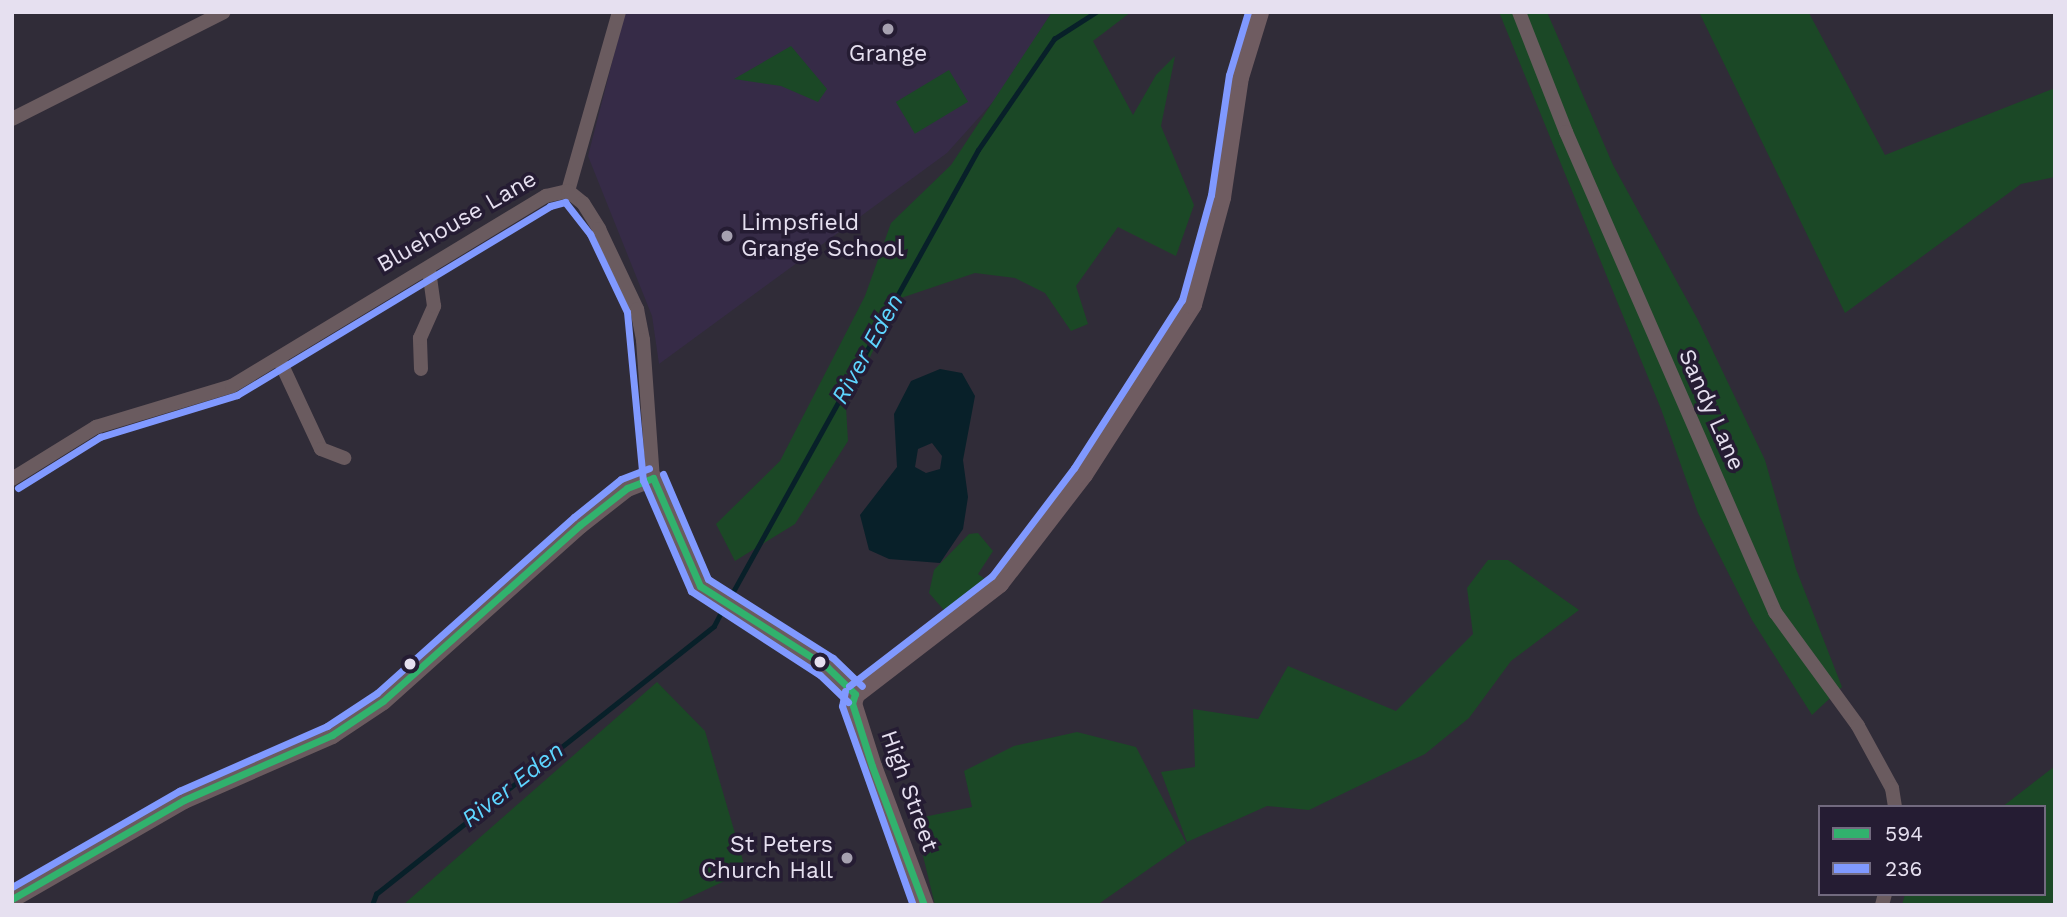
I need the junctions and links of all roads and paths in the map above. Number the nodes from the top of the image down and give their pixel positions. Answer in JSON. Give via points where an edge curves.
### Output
{"nodes":[{"id":1,"x":224,"y":12,"type":"edge"},
{"id":2,"x":620,"y":12,"type":"edge"},
{"id":3,"x":1259,"y":12,"type":"edge"},
{"id":4,"x":1519,"y":12,"type":"edge"},
{"id":5,"x":12,"y":119,"type":"edge"},
{"id":6,"x":568,"y":191,"type":"junction"},
{"id":7,"x":429,"y":269,"type":"junction"},
{"id":8,"x":280,"y":361,"type":"junction"},
{"id":9,"x":421,"y":369,"type":"dead end"},
{"id":10,"x":344,"y":457,"type":"dead end"},
{"id":11,"x":653,"y":478,"type":"junction"},
{"id":12,"x":12,"y":479,"type":"edge"},
{"id":13,"x":855,"y":694,"type":"junction"},
{"id":14,"x":1895,"y":805,"type":"edge"},
{"id":15,"x":12,"y":899,"type":"edge"},
{"id":16,"x":923,"y":905,"type":"edge"}],
"edges":[{"from":1,"to":5,"type":"street"},
{"from":2,"to":6,"type":"street"},
{"from":3,"to":13,"type":"main road","via":[[1239,77],[1221,197],[1192,304],[1083,474],[999,583]]},
{"from":4,"to":14,"type":"street","name":"Sandy Lane","via":[[1566,132],[1775,612],[1858,726],[1892,788]]},
{"from":6,"to":7,"type":"street","name":"Bluehouse Lane","via":[[546,196]]},
{"from":6,"to":11,"type":"street","name":"Bluehouse Lane","via":[[583,203],[637,309]]},
{"from":7,"to":8,"type":"street","name":"Bluehouse Lane","via":[[364,304]]},
{"from":7,"to":9,"type":"street","via":[[434,306],[420,338]]},
{"from":8,"to":10,"type":"street","via":[[321,449]]},
{"from":8,"to":12,"type":"street","name":"Bluehouse Lane","via":[[232,386],[96,427]]},
{"from":11,"to":13,"type":"street","name":"Bluehouse Lane","via":[[700,586],[827,667]]},
{"from":11,"to":15,"type":"street","via":[[627,488],[580,525],[383,701],[332,735],[203,790]]},
{"from":13,"to":16,"type":"main road","name":"High Street","via":[[852,703],[872,766]]}]}
